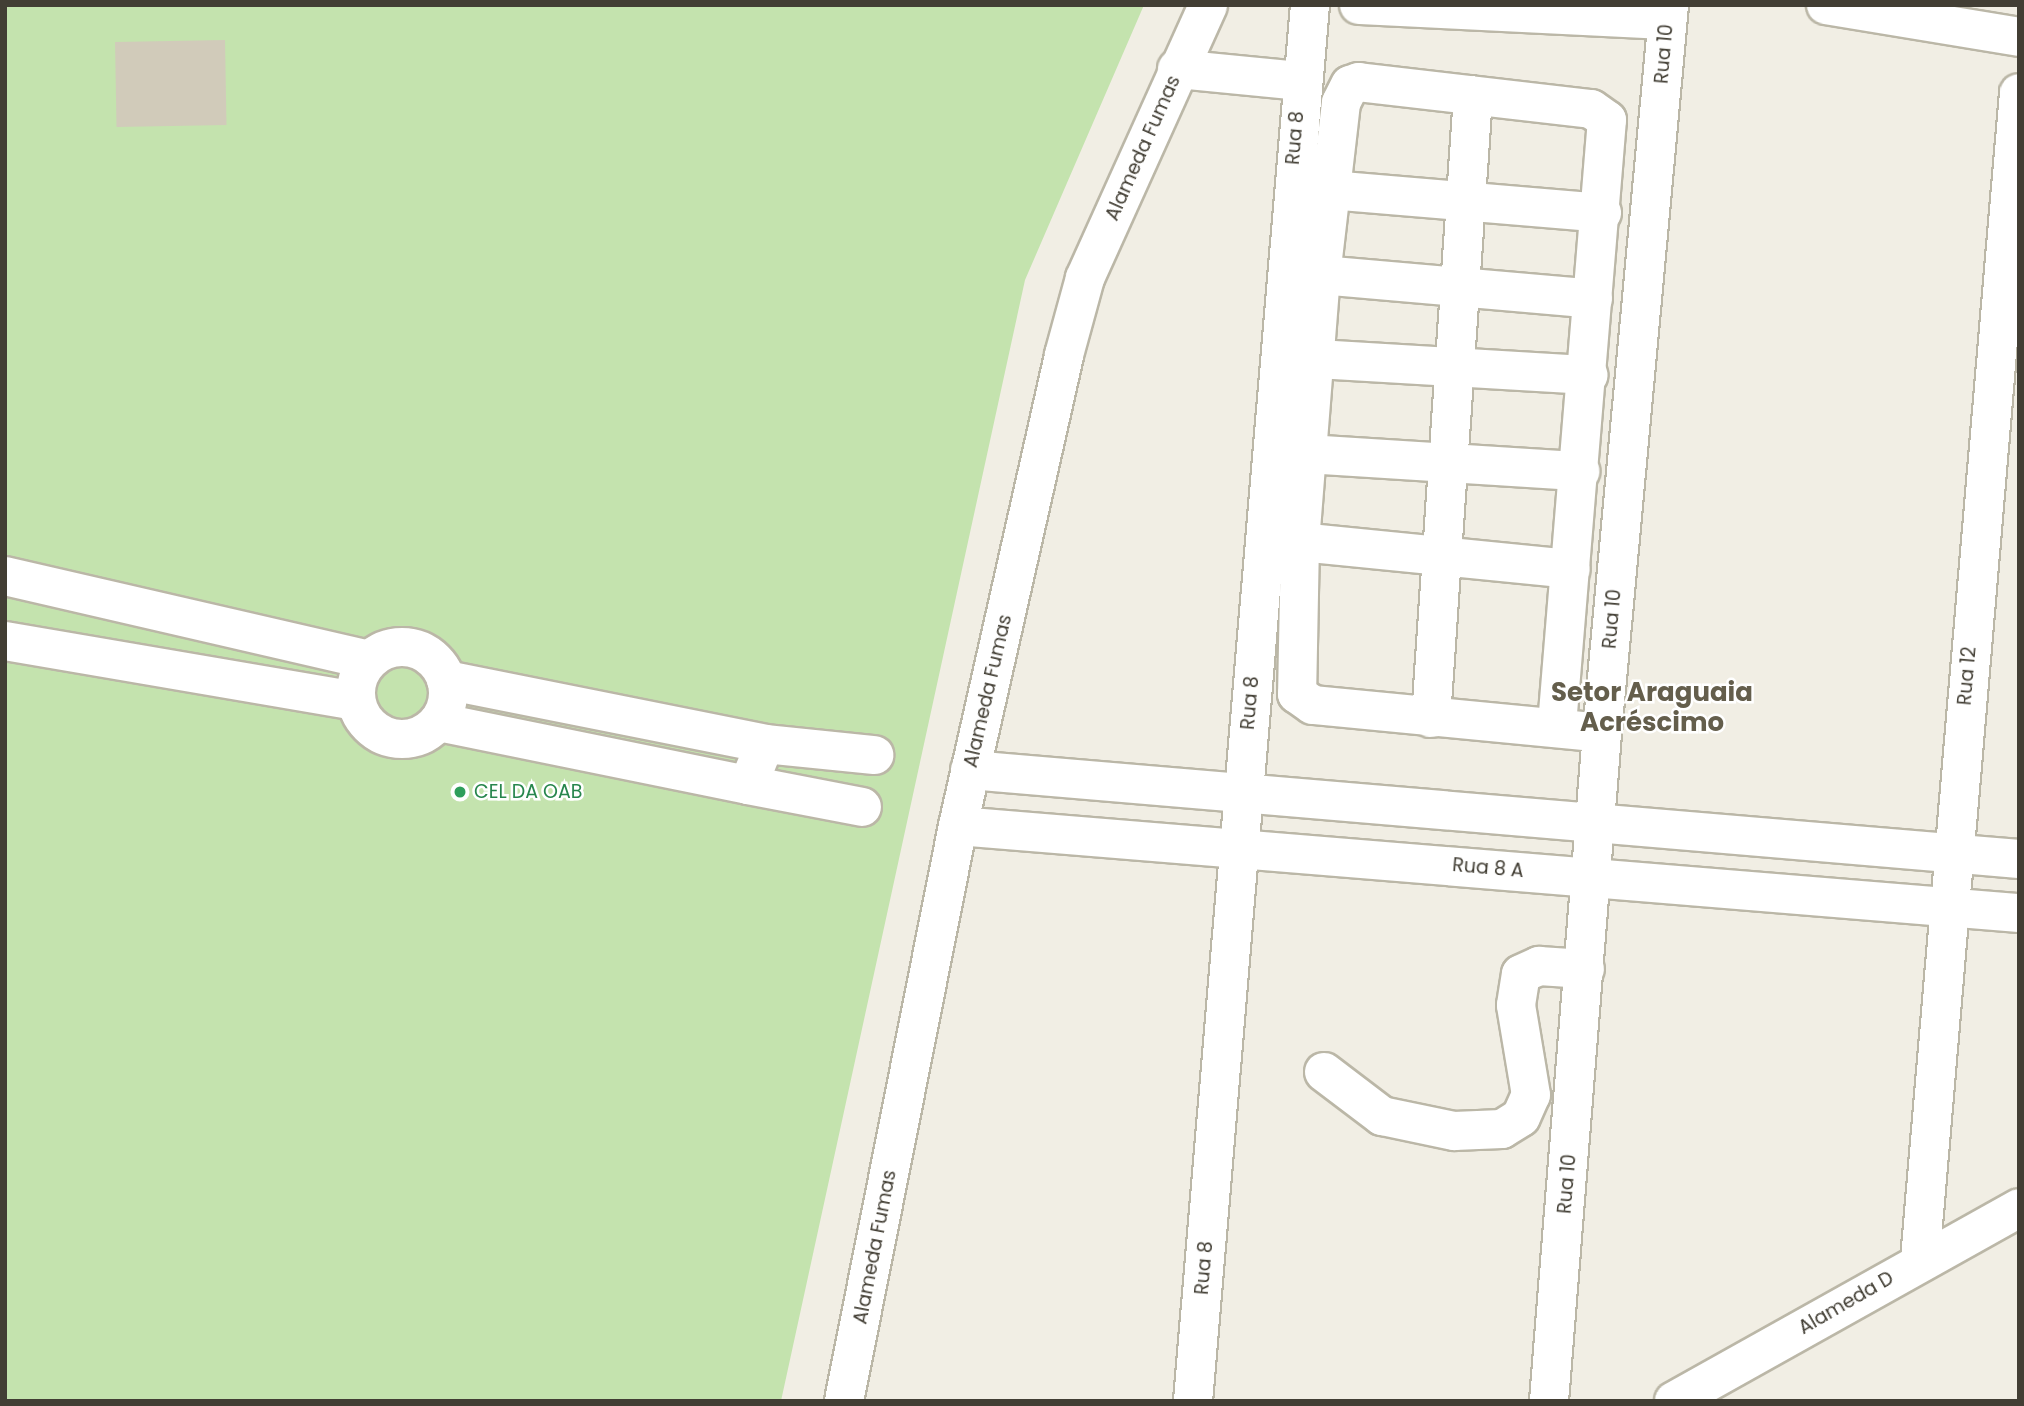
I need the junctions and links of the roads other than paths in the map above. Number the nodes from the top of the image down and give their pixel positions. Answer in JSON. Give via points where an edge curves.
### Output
{"nodes":[{"id":1,"x":1208,"y":5,"type":"edge"},
{"id":2,"x":1310,"y":5,"type":"edge"},
{"id":3,"x":1359,"y":5,"type":"edge"},
{"id":4,"x":1826,"y":5,"type":"edge"},
{"id":5,"x":1668,"y":13,"type":"edge"},
{"id":6,"x":2019,"y":37,"type":"edge"},
{"id":7,"x":1177,"y":69,"type":"junction"},
{"id":8,"x":1300,"y":81,"type":"junction"},
{"id":9,"x":2019,"y":93,"type":"edge"},
{"id":10,"x":1473,"y":95,"type":"junction"},
{"id":11,"x":1331,"y":190,"type":"junction"},
{"id":12,"x":1462,"y":202,"type":"junction"},
{"id":13,"x":1602,"y":213,"type":"junction"},
{"id":14,"x":1321,"y":275,"type":"junction"},
{"id":15,"x":1460,"y":284,"type":"junction"},
{"id":16,"x":1593,"y":299,"type":"junction"},
{"id":17,"x":1317,"y":359,"type":"junction"},
{"id":18,"x":1455,"y":369,"type":"junction"},
{"id":19,"x":1589,"y":375,"type":"junction"},
{"id":20,"x":1306,"y":454,"type":"junction"},
{"id":21,"x":1447,"y":461,"type":"junction"},
{"id":22,"x":1580,"y":471,"type":"junction"},
{"id":23,"x":1300,"y":542,"type":"junction"},
{"id":24,"x":1440,"y":557,"type":"junction"},
{"id":25,"x":1571,"y":569,"type":"junction"},
{"id":26,"x":5,"y":576,"type":"edge"},
{"id":27,"x":5,"y":641,"type":"edge"},
{"id":28,"x":369,"y":660,"type":"junction"},
{"id":29,"x":446,"y":680,"type":"junction"},
{"id":30,"x":356,"y":701,"type":"junction"},
{"id":31,"x":1431,"y":718,"type":"junction"},
{"id":32,"x":438,"y":722,"type":"junction"},
{"id":33,"x":1557,"y":725,"type":"junction"},
{"id":34,"x":1602,"y":733,"type":"junction"},
{"id":35,"x":765,"y":744,"type":"junction"},
{"id":36,"x":874,"y":755,"type":"dead end"},
{"id":37,"x":970,"y":770,"type":"junction"},
{"id":38,"x":748,"y":785,"type":"junction"},
{"id":39,"x":1243,"y":790,"type":"junction"},
{"id":40,"x":862,"y":807,"type":"dead end"},
{"id":41,"x":958,"y":825,"type":"junction"},
{"id":42,"x":1595,"y":826,"type":"junction"},
{"id":43,"x":1241,"y":849,"type":"junction"},
{"id":44,"x":1951,"y":854,"type":"junction"},
{"id":45,"x":2019,"y":859,"type":"edge"},
{"id":46,"x":1593,"y":877,"type":"junction"},
{"id":47,"x":1947,"y":906,"type":"junction"},
{"id":48,"x":2019,"y":912,"type":"edge"},
{"id":49,"x":1585,"y":969,"type":"junction"},
{"id":50,"x":1324,"y":1072,"type":"dead end"},
{"id":51,"x":2019,"y":1208,"type":"edge"},
{"id":52,"x":1920,"y":1260,"type":"junction"},
{"id":53,"x":1690,"y":1397,"type":"edge"},
{"id":54,"x":844,"y":1401,"type":"edge"},
{"id":55,"x":1193,"y":1401,"type":"edge"},
{"id":56,"x":1549,"y":1401,"type":"edge"}],
"edges":[{"from":1,"to":7,"type":"street","name":"Alameda Fumas"},
{"from":2,"to":8,"type":"street","name":"Rua 8"},
{"from":3,"to":5,"type":"street"},
{"from":4,"to":6,"type":"street"},
{"from":5,"to":34,"type":"street","name":"Rua 10"},
{"from":7,"to":8,"type":"street"},
{"from":7,"to":37,"type":"street","name":"Alameda Fumas","via":[[1086,278]]},
{"from":8,"to":39,"type":"street","name":"Rua 8"},
{"from":9,"to":44,"type":"street","name":"Rua 12"},
{"from":10,"to":11,"type":"street","via":[[1370,82],[1350,85],[1341,103]]},
{"from":10,"to":12,"type":"street"},
{"from":10,"to":13,"type":"street","via":[[1601,112],[1609,130]]},
{"from":11,"to":12,"type":"street"},
{"from":11,"to":14,"type":"street"},
{"from":12,"to":13,"type":"street"},
{"from":12,"to":15,"type":"street"},
{"from":13,"to":16,"type":"street"},
{"from":14,"to":15,"type":"street"},
{"from":14,"to":17,"type":"street"},
{"from":15,"to":16,"type":"street"},
{"from":15,"to":18,"type":"street"},
{"from":16,"to":19,"type":"street"},
{"from":17,"to":18,"type":"street"},
{"from":17,"to":20,"type":"street"},
{"from":18,"to":19,"type":"street"},
{"from":18,"to":21,"type":"street"},
{"from":19,"to":22,"type":"street"},
{"from":20,"to":21,"type":"street"},
{"from":20,"to":23,"type":"street"},
{"from":21,"to":22,"type":"street"},
{"from":21,"to":24,"type":"street"},
{"from":22,"to":25,"type":"street"},
{"from":23,"to":24,"type":"street"},
{"from":23,"to":31,"type":"street","via":[[1297,694],[1313,705]]},
{"from":24,"to":25,"type":"street"},
{"from":24,"to":31,"type":"street"},
{"from":25,"to":33,"type":"street"},
{"from":26,"to":28,"type":"street"},
{"from":27,"to":30,"type":"street"},
{"from":28,"to":29,"type":"street","via":[[398,647],[414,649],[428,655]]},
{"from":28,"to":30,"type":"street","via":[[356,686]]},
{"from":29,"to":32,"type":"street","via":[[445,709]]},
{"from":29,"to":35,"type":"street"},
{"from":30,"to":32,"type":"street","via":[[361,716],[384,736],[414,738]]},
{"from":31,"to":33,"type":"street"},
{"from":32,"to":38,"type":"street"},
{"from":33,"to":34,"type":"street"},
{"from":34,"to":42,"type":"street","name":"Rua 10"},
{"from":35,"to":36,"type":"street"},
{"from":35,"to":38,"type":"street"},
{"from":37,"to":39,"type":"street"},
{"from":37,"to":41,"type":"street","name":"Alameda Fumas"},
{"from":38,"to":40,"type":"street"},
{"from":39,"to":42,"type":"street"},
{"from":39,"to":43,"type":"street","name":"Rua 8"},
{"from":41,"to":43,"type":"street","name":"Rua 8 A"},
{"from":41,"to":54,"type":"street","name":"Alameda Fumas"},
{"from":42,"to":44,"type":"street"},
{"from":42,"to":46,"type":"street","name":"Rua 10"},
{"from":43,"to":46,"type":"street","name":"Rua 8 A"},
{"from":43,"to":55,"type":"street","name":"Rua 8"},
{"from":44,"to":45,"type":"street"},
{"from":44,"to":47,"type":"street","name":"Rua 12"},
{"from":46,"to":47,"type":"street","name":"Rua 8 A"},
{"from":46,"to":49,"type":"street","name":"Rua 10"},
{"from":47,"to":48,"type":"street","name":"Rua 8 A"},
{"from":47,"to":52,"type":"street","name":"Rua 12"},
{"from":49,"to":50,"type":"street","via":[[1539,966],[1521,974],[1516,1005],[1531,1096],[1521,1117],[1502,1129],[1454,1130],[1382,1115]]},
{"from":49,"to":56,"type":"street","name":"Rua 10"},
{"from":51,"to":52,"type":"street","name":"Alameda D"},
{"from":52,"to":53,"type":"street","name":"Alameda D"}]}
